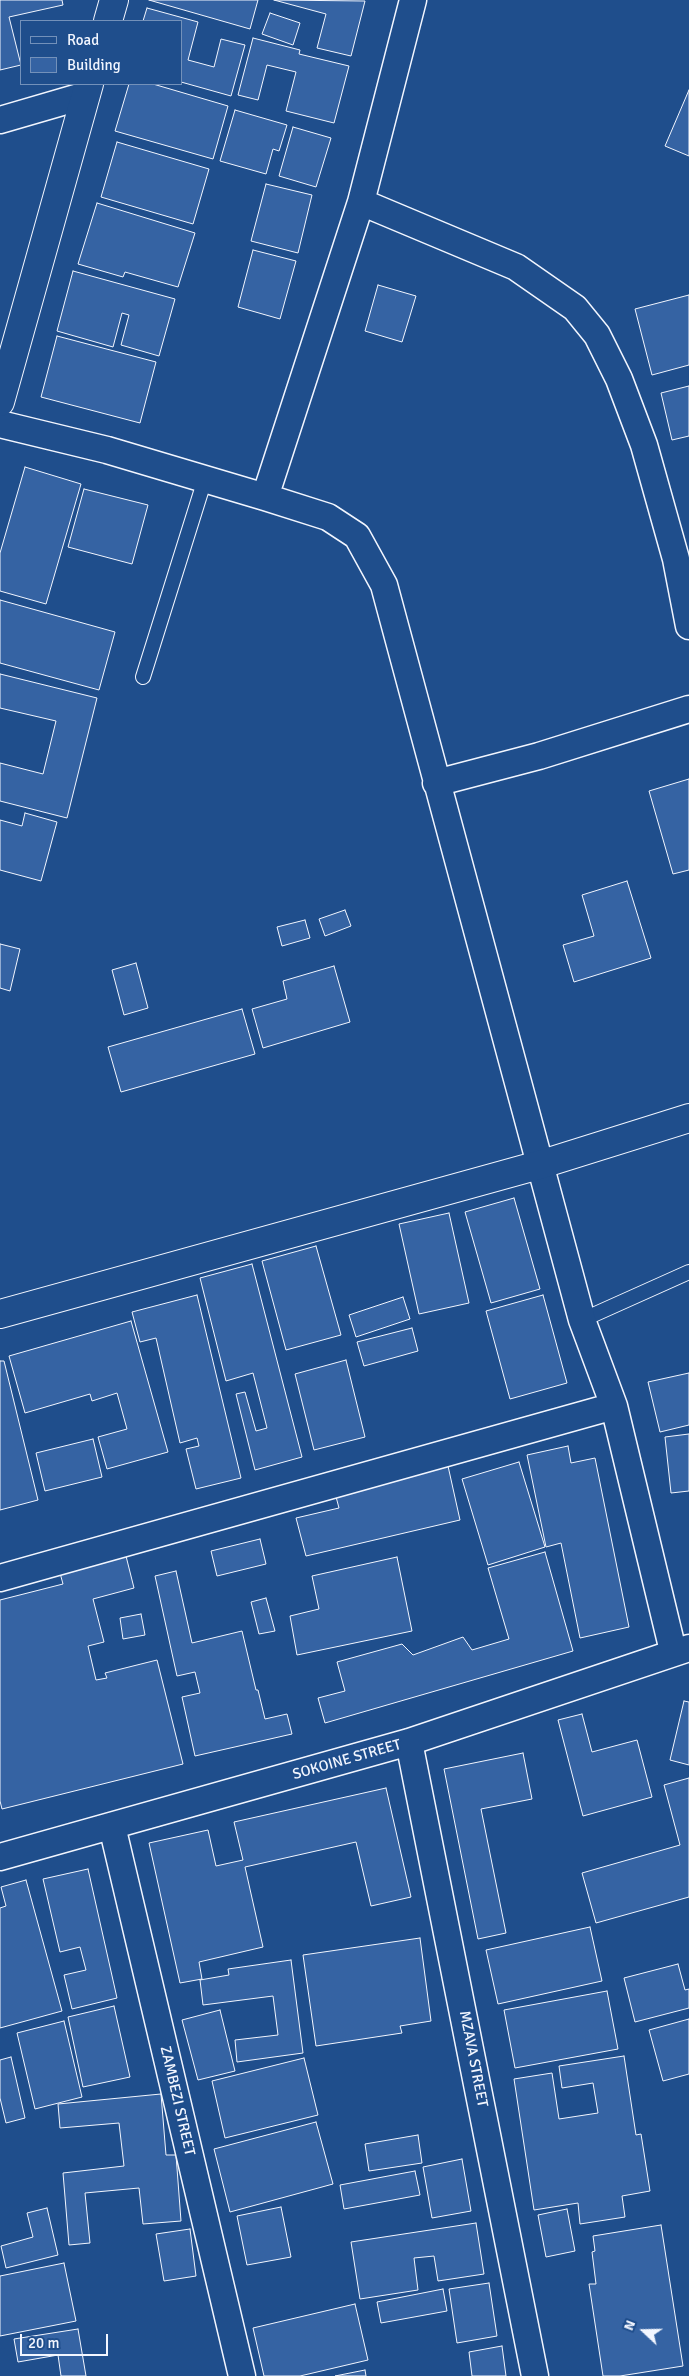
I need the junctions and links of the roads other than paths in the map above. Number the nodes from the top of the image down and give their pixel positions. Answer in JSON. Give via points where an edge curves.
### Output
{"nodes":[{"id":1,"x":114,"y":0,"type":"edge"},
{"id":2,"x":413,"y":0,"type":"edge"},
{"id":3,"x":108,"y":20,"type":"edge"},
{"id":4,"x":88,"y":90,"type":"edge"},
{"id":5,"x":0,"y":120,"type":"edge"},
{"id":6,"x":361,"y":202,"type":"junction"},
{"id":7,"x":0,"y":402,"type":"edge"},
{"id":8,"x":0,"y":424,"type":"edge"},
{"id":9,"x":205,"y":479,"type":"junction"},
{"id":10,"x":265,"y":497,"type":"junction"},
{"id":11,"x":689,"y":626,"type":"edge"},
{"id":12,"x":143,"y":677,"type":"dead end"},
{"id":13,"x":689,"y":709,"type":"edge"},
{"id":14,"x":436,"y":783,"type":"junction"},
{"id":15,"x":689,"y":1118,"type":"edge"},
{"id":16,"x":539,"y":1165,"type":"junction"},
{"id":17,"x":689,"y":1272,"type":"edge"},
{"id":18,"x":0,"y":1314,"type":"edge"},
{"id":19,"x":582,"y":1320,"type":"junction"},
{"id":20,"x":614,"y":1406,"type":"junction"},
{"id":21,"x":0,"y":1578,"type":"edge"},
{"id":22,"x":681,"y":1649,"type":"edge"},
{"id":23,"x":409,"y":1742,"type":"junction"},
{"id":24,"x":112,"y":1826,"type":"junction"},
{"id":25,"x":0,"y":1857,"type":"edge"},
{"id":26,"x":242,"y":2376,"type":"edge"},
{"id":27,"x":535,"y":2376,"type":"edge"}],
"edges":[{"from":1,"to":3,"type":"main road"},
{"from":2,"to":6,"type":"street"},
{"from":4,"to":5,"type":"street"},
{"from":4,"to":7,"type":"main road"},
{"from":6,"to":10,"type":"street"},
{"from":6,"to":11,"type":"street","via":[[516,267],[575,308],[597,335],[619,379],[644,445],[676,559]]},
{"from":8,"to":9,"type":"street","via":[[74,441]]},
{"from":9,"to":10,"type":"street"},
{"from":9,"to":12,"type":"lane"},
{"from":10,"to":14,"type":"street","via":[[328,517],[357,536],[384,585]]},
{"from":13,"to":14,"type":"street","via":[[539,756]]},
{"from":14,"to":16,"type":"street"},
{"from":15,"to":16,"type":"main road"},
{"from":16,"to":18,"type":"main road"},
{"from":16,"to":19,"type":"street"},
{"from":17,"to":19,"type":"lane"},
{"from":19,"to":20,"type":"street"},
{"from":20,"to":21,"type":"street"},
{"from":20,"to":22,"type":"street"},
{"from":22,"to":23,"type":"street","name":"SOKOINE STREET"},
{"from":23,"to":24,"type":"street","name":"SOKOINE STREET"},
{"from":23,"to":27,"type":"street","name":"MZAVA STREET"},
{"from":24,"to":25,"type":"street","name":"SOKOINE STREET"},
{"from":24,"to":26,"type":"street","name":"ZAMBEZI STREET"}]}
